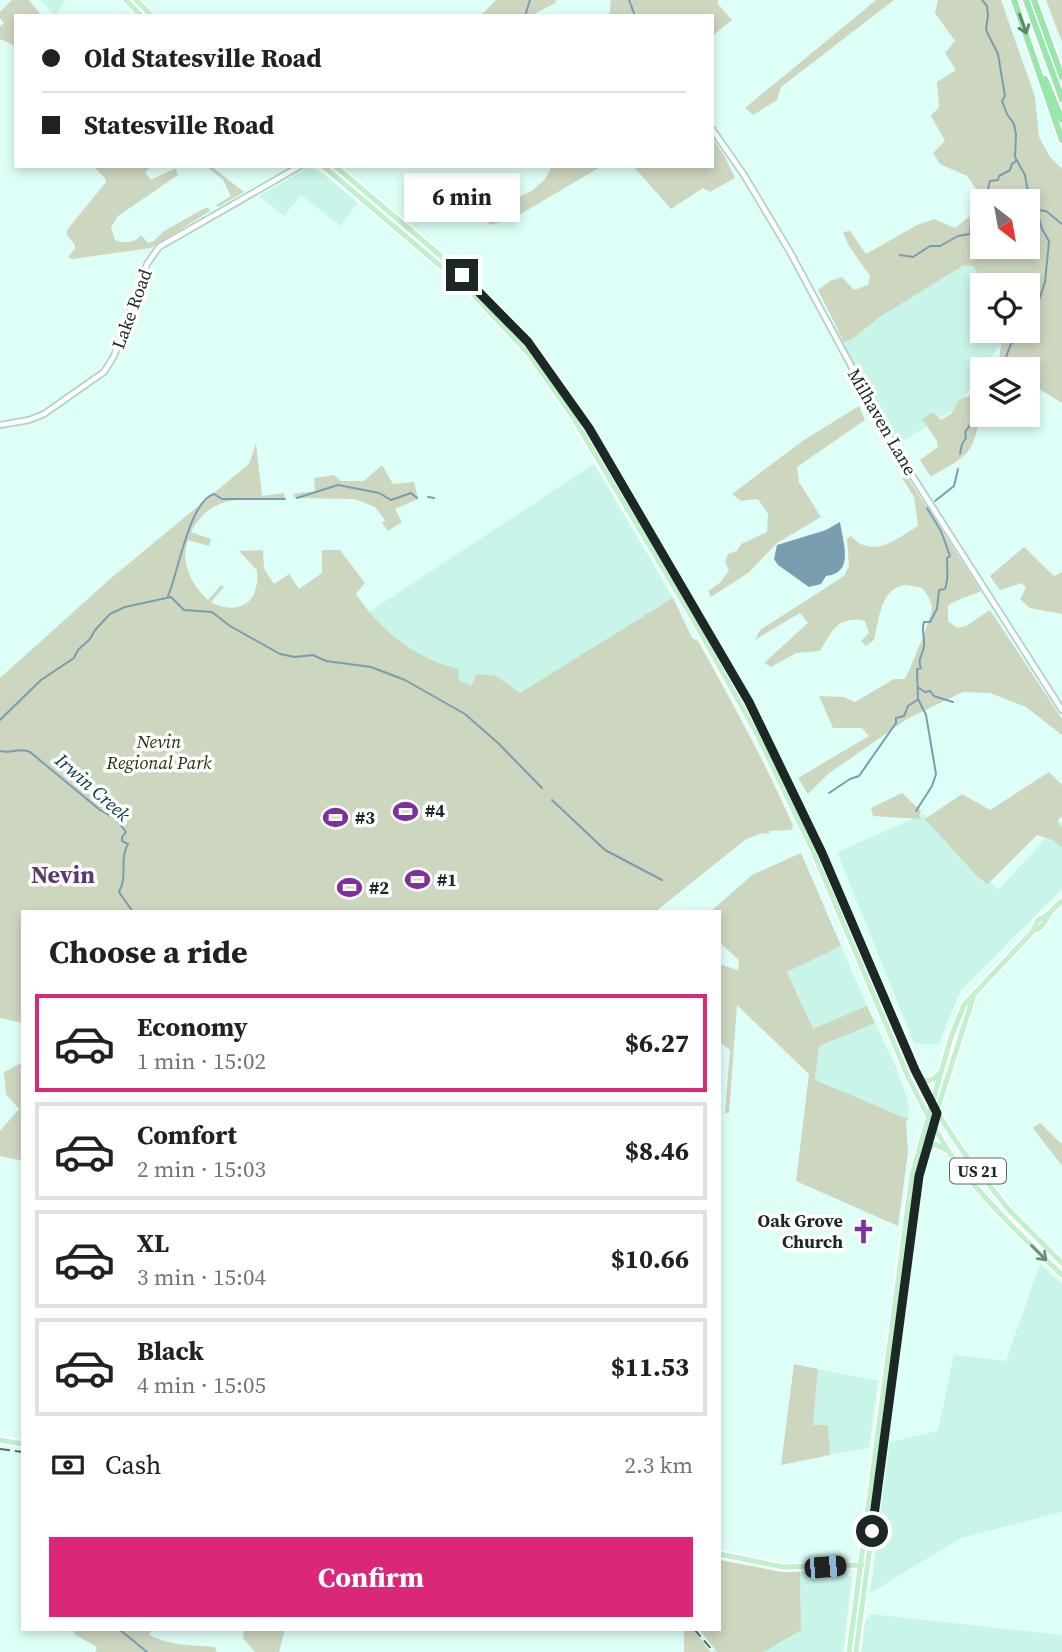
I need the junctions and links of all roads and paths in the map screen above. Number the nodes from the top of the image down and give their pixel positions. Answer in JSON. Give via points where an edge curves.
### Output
{"nodes":[{"id":1,"x":126,"y":0,"type":"edge"},
{"id":2,"x":136,"y":0,"type":"edge"},
{"id":3,"x":1014,"y":0,"type":"edge"},
{"id":4,"x":1026,"y":0,"type":"edge"},
{"id":5,"x":1034,"y":0,"type":"edge"},
{"id":6,"x":139,"y":14,"type":"edge"},
{"id":7,"x":150,"y":14,"type":"edge"},
{"id":8,"x":1032,"y":48,"type":"junction"},
{"id":9,"x":1062,"y":77,"type":"edge"},
{"id":10,"x":1062,"y":99,"type":"edge"},
{"id":11,"x":1062,"y":120,"type":"edge"},
{"id":12,"x":714,"y":132,"type":"edge"},
{"id":13,"x":1062,"y":140,"type":"edge"},
{"id":14,"x":297,"y":168,"type":"edge"},
{"id":15,"x":325,"y":168,"type":"edge"},
{"id":16,"x":337,"y":168,"type":"edge"},
{"id":17,"x":0,"y":425,"type":"edge"},
{"id":18,"x":1062,"y":710,"type":"edge"},
{"id":19,"x":1062,"y":901,"type":"edge"},
{"id":20,"x":973,"y":995,"type":"junction"},
{"id":21,"x":944,"y":1068,"type":"junction"},
{"id":22,"x":918,"y":1076,"type":"junction"},
{"id":23,"x":932,"y":1104,"type":"junction"},
{"id":24,"x":937,"y":1113,"type":"junction"},
{"id":25,"x":928,"y":1116,"type":"junction"},
{"id":26,"x":932,"y":1124,"type":"junction"},
{"id":27,"x":950,"y":1153,"type":"junction"},
{"id":28,"x":924,"y":1155,"type":"junction"},
{"id":29,"x":1023,"y":1225,"type":"junction"},
{"id":30,"x":1017,"y":1231,"type":"junction"},
{"id":31,"x":1062,"y":1263,"type":"edge"},
{"id":32,"x":1062,"y":1275,"type":"edge"},
{"id":33,"x":0,"y":1440,"type":"edge"},
{"id":34,"x":21,"y":1444,"type":"edge"},
{"id":35,"x":721,"y":1555,"type":"edge"},
{"id":36,"x":865,"y":1565,"type":"junction"},
{"id":37,"x":849,"y":1652,"type":"edge"},
{"id":38,"x":856,"y":1652,"type":"edge"}],
"edges":[{"from":1,"to":6,"type":"main road"},
{"from":2,"to":7,"type":"main road"},
{"from":3,"to":8,"type":"highway","one_way":true},
{"from":4,"to":10,"type":"highway"},
{"from":5,"to":9,"type":"highway"},
{"from":8,"to":11,"type":"highway"},
{"from":8,"to":13,"type":"highway"},
{"from":12,"to":18,"type":"street","name":"Milhaven Lane","via":[[790,252],[899,455]]},
{"from":14,"to":17,"type":"street","name":"Lake Road","via":[[156,250],[104,372],[44,414]]},
{"from":15,"to":25,"type":"main road","via":[[481,301],[533,360],[571,414],[774,767]]},
{"from":16,"to":22,"type":"main road","via":[[497,308],[540,356],[589,428],[749,702],[822,853]]},
{"from":19,"to":20,"type":"main road","via":[[1038,919],[1033,931]]},
{"from":20,"to":21,"type":"main road","via":[[959,1016]]},
{"from":20,"to":24,"type":"main road"},
{"from":21,"to":22,"type":"main road","via":[[932,1080]]},
{"from":21,"to":23,"type":"main road"},
{"from":22,"to":23,"type":"main road"},
{"from":23,"to":24,"type":"main road"},
{"from":23,"to":25,"type":"main road"},
{"from":24,"to":26,"type":"main road"},
{"from":24,"to":29,"type":"main road","number":"US 21"},
{"from":25,"to":26,"type":"main road","number":"US 21"},
{"from":25,"to":36,"type":"main road","via":[[912,1175]]},
{"from":26,"to":27,"type":"main road","number":"US 21"},
{"from":26,"to":28,"type":"main road"},
{"from":27,"to":28,"type":"main road","via":[[935,1144]]},
{"from":27,"to":30,"type":"main road","number":"US 21"},
{"from":28,"to":36,"type":"main road"},
{"from":29,"to":30,"type":"main road"},
{"from":29,"to":31,"type":"main road","number":"US 21"},
{"from":30,"to":32,"type":"main road","number":"US 21","one_way":true},
{"from":33,"to":34,"type":"main road"},
{"from":35,"to":36,"type":"main road","via":[[783,1567]]},
{"from":36,"to":37,"type":"main road"},
{"from":36,"to":38,"type":"main road"}]}
